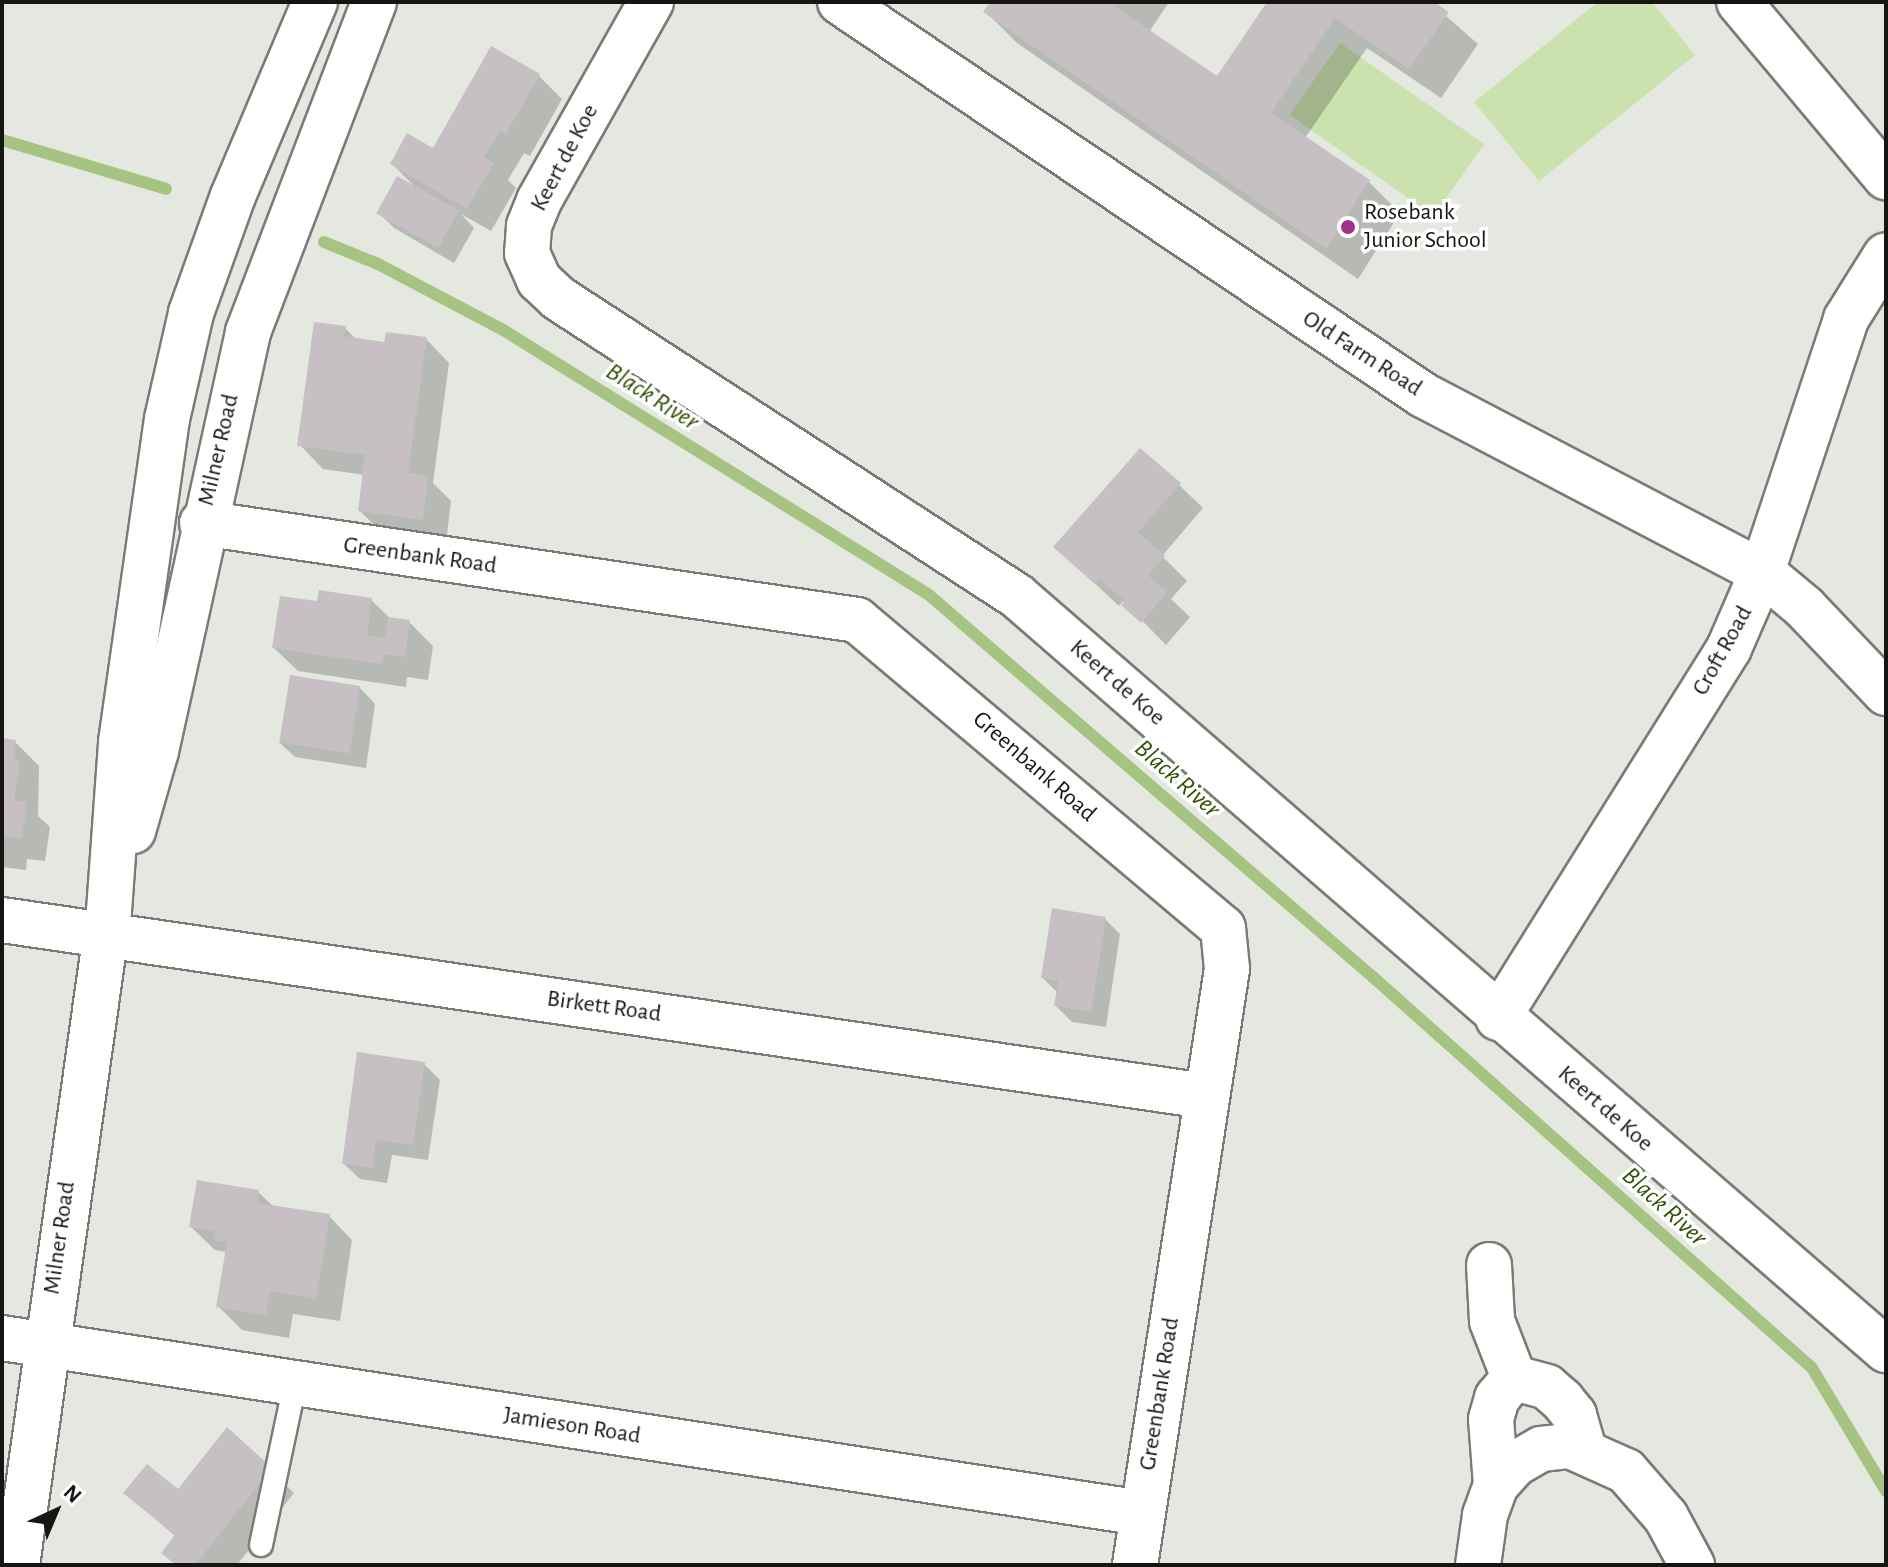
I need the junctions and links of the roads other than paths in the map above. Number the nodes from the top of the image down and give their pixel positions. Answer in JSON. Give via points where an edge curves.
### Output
{"nodes":[{"id":1,"x":315,"y":2,"type":"edge"},
{"id":2,"x":374,"y":2,"type":"edge"},
{"id":3,"x":651,"y":2,"type":"edge"},
{"id":4,"x":840,"y":2,"type":"edge"},
{"id":5,"x":1739,"y":2,"type":"edge"},
{"id":6,"x":1886,"y":177,"type":"edge"},
{"id":7,"x":1886,"y":255,"type":"edge"},
{"id":8,"x":202,"y":523,"type":"junction"},
{"id":9,"x":1762,"y":572,"type":"junction"},
{"id":10,"x":1886,"y":693,"type":"edge"},
{"id":11,"x":2,"y":920,"type":"edge"},
{"id":12,"x":107,"y":923,"type":"junction"},
{"id":13,"x":1498,"y":1018,"type":"junction"},
{"id":14,"x":1206,"y":1096,"type":"junction"},
{"id":15,"x":1489,"y":1265,"type":"dead end"},
{"id":16,"x":2,"y":1338,"type":"edge"},
{"id":17,"x":45,"y":1344,"type":"junction"},
{"id":18,"x":1886,"y":1350,"type":"edge"},
{"id":19,"x":1514,"y":1378,"type":"junction"},
{"id":20,"x":295,"y":1384,"type":"junction"},
{"id":21,"x":1584,"y":1451,"type":"junction"},
{"id":22,"x":1496,"y":1485,"type":"junction"},
{"id":23,"x":1142,"y":1513,"type":"junction"},
{"id":24,"x":261,"y":1545,"type":"dead end"},
{"id":25,"x":17,"y":1565,"type":"edge"},
{"id":26,"x":1135,"y":1565,"type":"edge"},
{"id":27,"x":1478,"y":1565,"type":"edge"},
{"id":28,"x":1692,"y":1565,"type":"edge"}],
"edges":[{"from":1,"to":12,"type":"street","name":"Milner Road","via":[[233,196],[191,313],[167,419],[121,742]]},
{"from":2,"to":8,"type":"street","name":"Milner Road","via":[[248,332]]},
{"from":3,"to":13,"type":"street","name":"Keert de Koe","via":[[539,201],[529,226],[527,253],[539,280],[558,298],[1017,596]]},
{"from":4,"to":9,"type":"street","name":"Old Farm Road","via":[[1423,395]]},
{"from":5,"to":6,"type":"street"},
{"from":7,"to":9,"type":"street","name":"Croft Road","via":[[1846,319]]},
{"from":8,"to":12,"type":"street","name":"Milner Road","via":[[156,751]]},
{"from":8,"to":14,"type":"street","name":"Greenbank Road","via":[[857,620],[1223,928],[1227,969]]},
{"from":9,"to":10,"type":"street","name":"Old Farm Road","via":[[1804,607]]},
{"from":9,"to":13,"type":"street","name":"Croft Road","via":[[1729,648]]},
{"from":11,"to":12,"type":"street","name":"Birkett Road"},
{"from":12,"to":14,"type":"street","name":"Birkett Road"},
{"from":12,"to":17,"type":"street","name":"Milner Road"},
{"from":13,"to":18,"type":"street","name":"Keert de Koe"},
{"from":14,"to":23,"type":"street","name":"Greenbank Road"},
{"from":15,"to":19,"type":"street","via":[[1492,1321]]},
{"from":16,"to":17,"type":"street","name":"Jamieson Road"},
{"from":17,"to":20,"type":"street","name":"Jamieson Road"},
{"from":17,"to":25,"type":"street","name":"Milner Road"},
{"from":19,"to":21,"type":"street","via":[[1547,1387],[1562,1400],[1574,1415]]},
{"from":19,"to":22,"type":"street","via":[[1497,1398],[1491,1419]]},
{"from":20,"to":23,"type":"street","name":"Jamieson Road"},
{"from":20,"to":24,"type":"lane"},
{"from":21,"to":22,"type":"street","via":[[1570,1446],[1541,1449],[1515,1464]]},
{"from":21,"to":28,"type":"street","via":[[1626,1471],[1651,1496]]},
{"from":22,"to":27,"type":"street","via":[[1485,1515]]},
{"from":23,"to":26,"type":"street","name":"Greenbank Road"}]}
